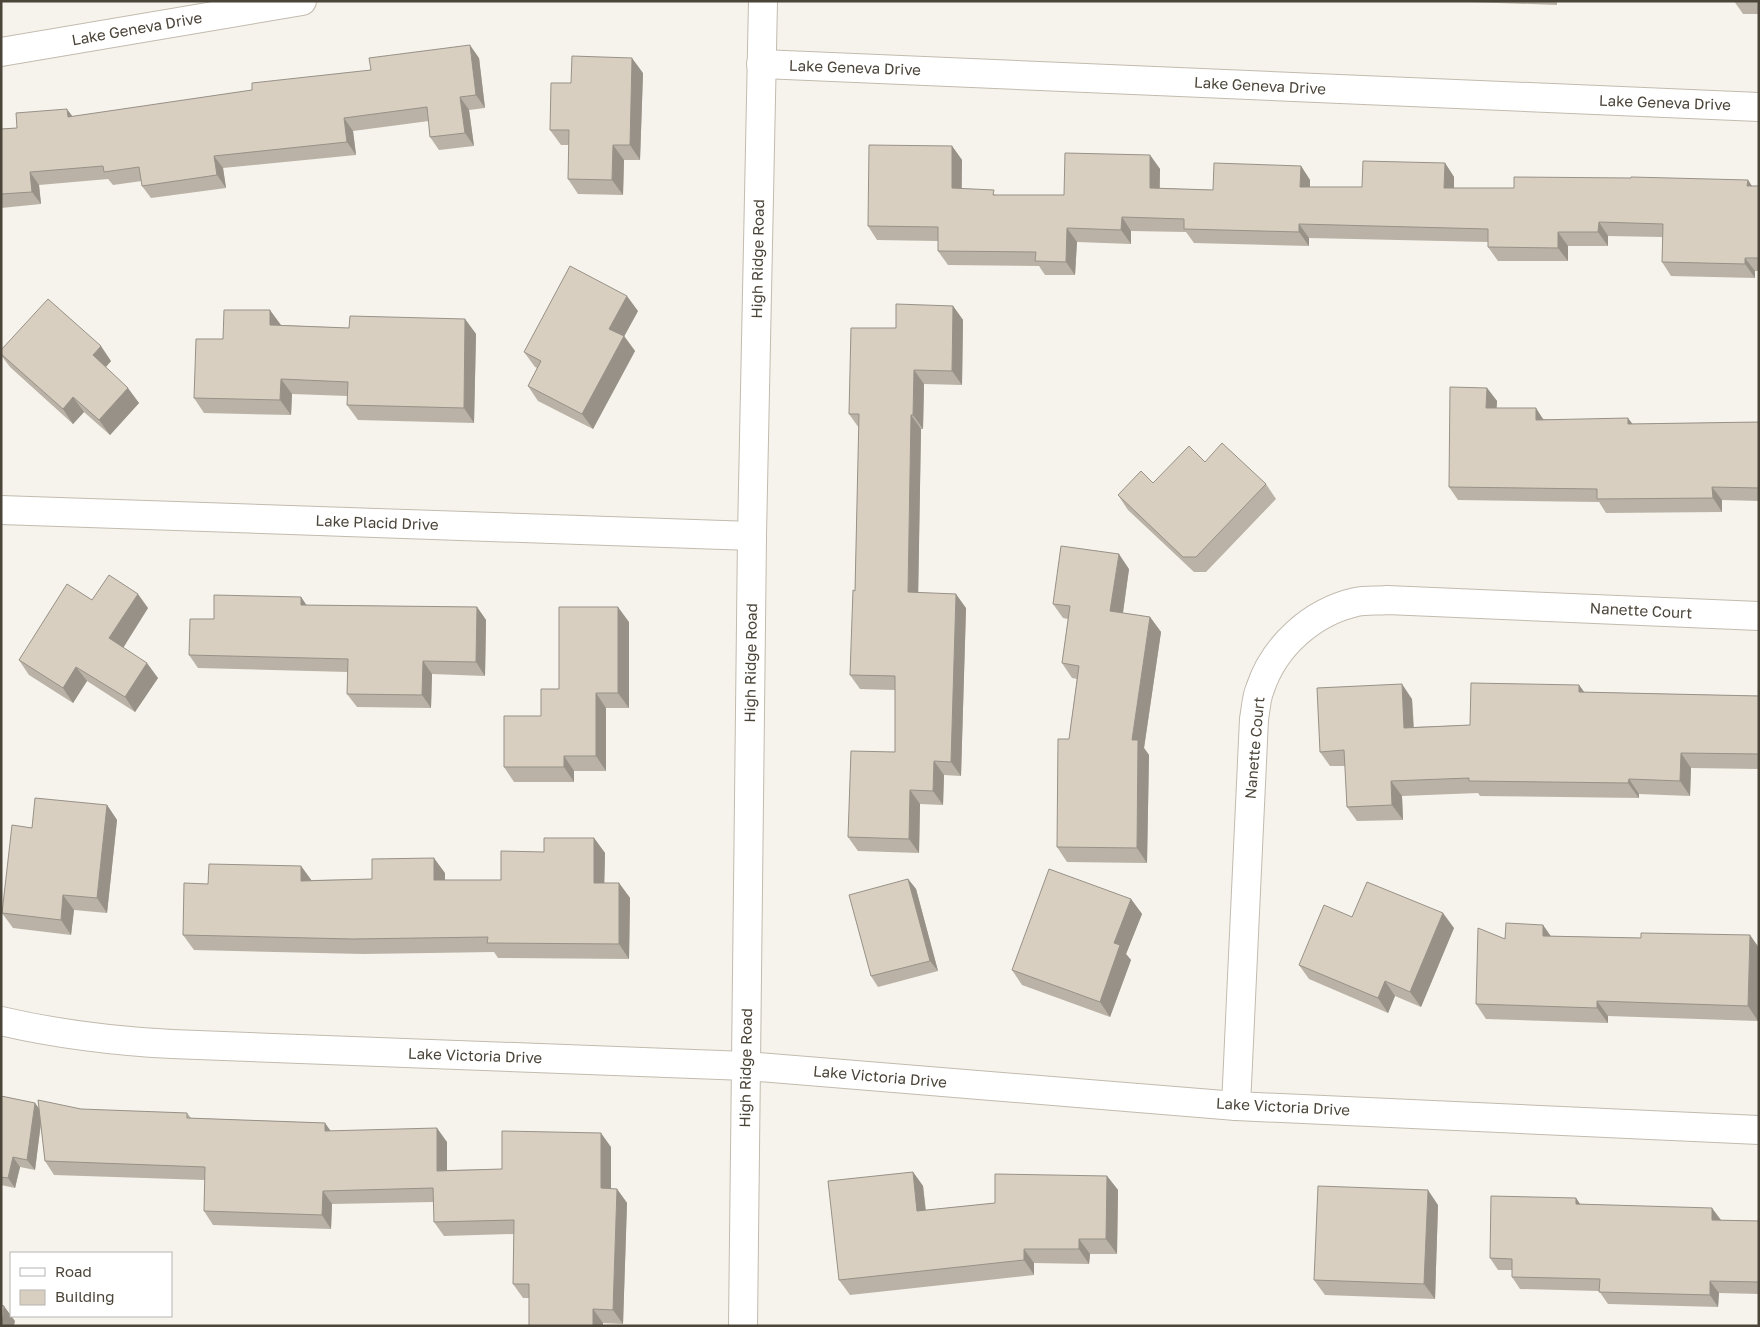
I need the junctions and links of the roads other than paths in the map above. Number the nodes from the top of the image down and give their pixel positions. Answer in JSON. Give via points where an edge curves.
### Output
{"nodes":[{"id":1,"x":302,"y":1,"type":"edge"},
{"id":2,"x":763,"y":1,"type":"edge"},
{"id":3,"x":1,"y":52,"type":"edge"},
{"id":4,"x":761,"y":64,"type":"junction"},
{"id":5,"x":1759,"y":106,"type":"edge"},
{"id":6,"x":1,"y":510,"type":"edge"},
{"id":7,"x":752,"y":536,"type":"junction"},
{"id":8,"x":1759,"y":616,"type":"edge"},
{"id":9,"x":1,"y":1021,"type":"edge"},
{"id":10,"x":746,"y":1066,"type":"junction"},
{"id":11,"x":1236,"y":1106,"type":"junction"},
{"id":12,"x":1759,"y":1130,"type":"edge"},
{"id":13,"x":743,"y":1326,"type":"edge"}],
"edges":[{"from":1,"to":3,"type":"street","name":"Lake Geneva Drive"},
{"from":2,"to":4,"type":"street","name":"High Ridge Road"},
{"from":4,"to":5,"type":"street","name":"Lake Geneva Drive"},
{"from":4,"to":7,"type":"street","name":"High Ridge Road"},
{"from":6,"to":7,"type":"street","name":"Lake Placid Drive"},
{"from":7,"to":10,"type":"street","name":"High Ridge Road"},
{"from":8,"to":11,"type":"street","name":"Nanette Court","via":[[1387,600],[1350,604],[1328,611],[1303,626],[1271,662],[1259,690],[1254,719]]},
{"from":9,"to":10,"type":"street","name":"Lake Victoria Drive","via":[[172,1044]]},
{"from":10,"to":11,"type":"street","name":"Lake Victoria Drive"},
{"from":10,"to":13,"type":"street","name":"High Ridge Road"},
{"from":11,"to":12,"type":"street","name":"Lake Victoria Drive"}]}
